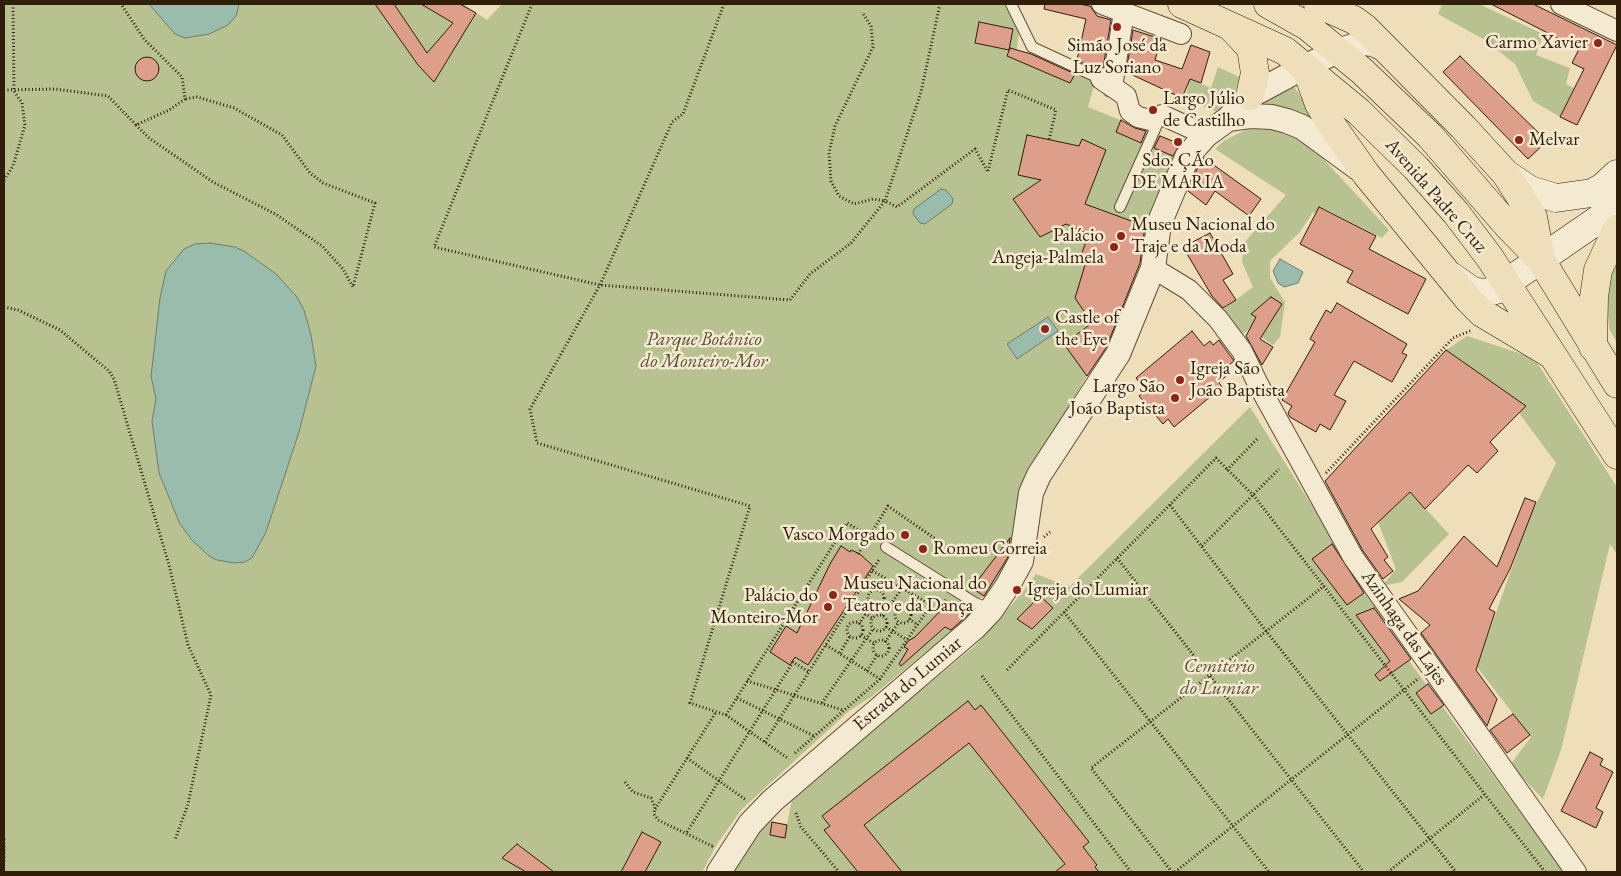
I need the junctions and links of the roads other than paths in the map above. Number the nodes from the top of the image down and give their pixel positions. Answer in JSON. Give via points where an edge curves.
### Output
{"nodes":[{"id":1,"x":1011,"y":4,"type":"edge"},
{"id":2,"x":1102,"y":4,"type":"edge"},
{"id":3,"x":1268,"y":4,"type":"edge"},
{"id":4,"x":1318,"y":4,"type":"edge"},
{"id":5,"x":1561,"y":4,"type":"edge"},
{"id":6,"x":1185,"y":5,"type":"edge"},
{"id":7,"x":1124,"y":12,"type":"junction"},
{"id":8,"x":1228,"y":23,"type":"junction"},
{"id":9,"x":1617,"y":31,"type":"edge"},
{"id":10,"x":1181,"y":34,"type":"dead end"},
{"id":11,"x":1384,"y":49,"type":"junction"},
{"id":12,"x":1338,"y":51,"type":"junction"},
{"id":13,"x":1306,"y":66,"type":"junction"},
{"id":14,"x":1107,"y":83,"type":"junction"},
{"id":15,"x":1250,"y":96,"type":"junction"},
{"id":16,"x":1162,"y":115,"type":"junction"},
{"id":17,"x":1228,"y":120,"type":"junction"},
{"id":18,"x":1206,"y":135,"type":"junction"},
{"id":19,"x":1366,"y":174,"type":"junction"},
{"id":20,"x":1506,"y":174,"type":"junction"},
{"id":21,"x":1617,"y":174,"type":"edge"},
{"id":22,"x":1617,"y":203,"type":"edge"},
{"id":23,"x":1120,"y":207,"type":"dead end"},
{"id":24,"x":1617,"y":229,"type":"edge"},
{"id":25,"x":1541,"y":260,"type":"junction"},
{"id":26,"x":1153,"y":268,"type":"junction"},
{"id":27,"x":1451,"y":276,"type":"junction"},
{"id":28,"x":1507,"y":283,"type":"junction"},
{"id":29,"x":1594,"y":347,"type":"junction"},
{"id":30,"x":1554,"y":357,"type":"junction"},
{"id":31,"x":1617,"y":384,"type":"edge"},
{"id":32,"x":1617,"y":456,"type":"edge"},
{"id":33,"x":886,"y":547,"type":"road end"},
{"id":34,"x":991,"y":610,"type":"junction"},
{"id":35,"x":719,"y":872,"type":"edge"},
{"id":36,"x":1576,"y":872,"type":"edge"}],
"edges":[{"from":1,"to":14,"type":"lane","via":[[1032,47]]},
{"from":2,"to":7,"type":"street"},
{"from":3,"to":12,"type":"highway","name":"Avenida Padre Cruz","via":[[1295,18]]},
{"from":4,"to":11,"type":"highway","via":[[1354,20]]},
{"from":5,"to":9,"type":"street"},
{"from":6,"to":8,"type":"highway","name":"Avenida Padre Cruz"},
{"from":7,"to":10,"type":"street"},
{"from":7,"to":14,"type":"street"},
{"from":8,"to":13,"type":"highway","name":"Avenida Padre Cruz","via":[[1285,51]]},
{"from":8,"to":15,"type":"highway","via":[[1251,48],[1255,73]]},
{"from":11,"to":12,"type":"street","via":[[1362,43]]},
{"from":11,"to":20,"type":"highway"},
{"from":12,"to":13,"type":"street"},
{"from":12,"to":25,"type":"highway","name":"Avenida Padre Cruz","via":[[1430,136]]},
{"from":13,"to":15,"type":"street"},
{"from":13,"to":19,"type":"highway","via":[[1319,104]]},
{"from":13,"to":28,"type":"highway","name":"Avenida Padre Cruz","via":[[1416,168],[1456,213]]},
{"from":14,"to":16,"type":"street","via":[[1126,96],[1130,110],[1138,117],[1150,120]]},
{"from":15,"to":17,"type":"street"},
{"from":16,"to":18,"type":"street"},
{"from":16,"to":23,"type":"lane"},
{"from":17,"to":18,"type":"street","name":"Estrada do Lumiar"},
{"from":17,"to":19,"type":"street","via":[[1250,116],[1287,121],[1302,127]]},
{"from":18,"to":26,"type":"street","name":"Estrada do Lumiar","via":[[1187,157],[1159,224]]},
{"from":19,"to":27,"type":"highway"},
{"from":20,"to":21,"type":"main road","via":[[1530,190],[1556,198],[1592,193]]},
{"from":20,"to":25,"type":"highway","via":[[1533,217]]},
{"from":22,"to":25,"type":"main road"},
{"from":24,"to":29,"type":"highway","via":[[1598,270],[1594,297]]},
{"from":25,"to":28,"type":"main road"},
{"from":25,"to":29,"type":"highway","name":"Avenida Padre Cruz"},
{"from":26,"to":34,"type":"street","name":"Estrada do Lumiar","via":[[1118,354],[1039,475],[1031,493],[1020,560]]},
{"from":26,"to":36,"type":"street","name":"Azinhaga das Lajes","via":[[1189,290],[1218,319],[1242,351],[1353,557]]},
{"from":27,"to":28,"type":"main road","via":[[1464,287],[1479,293],[1490,292]]},
{"from":27,"to":30,"type":"highway","via":[[1476,307]]},
{"from":28,"to":30,"type":"highway","name":"Avenida Padre Cruz"},
{"from":29,"to":31,"type":"highway","name":"Avenida Padre Cruz"},
{"from":30,"to":32,"type":"highway","name":"Avenida Padre Cruz"},
{"from":33,"to":34,"type":"lane"},
{"from":34,"to":35,"type":"street","name":"Estrada do Lumiar","via":[[974,628],[785,787],[750,824]]}]}
